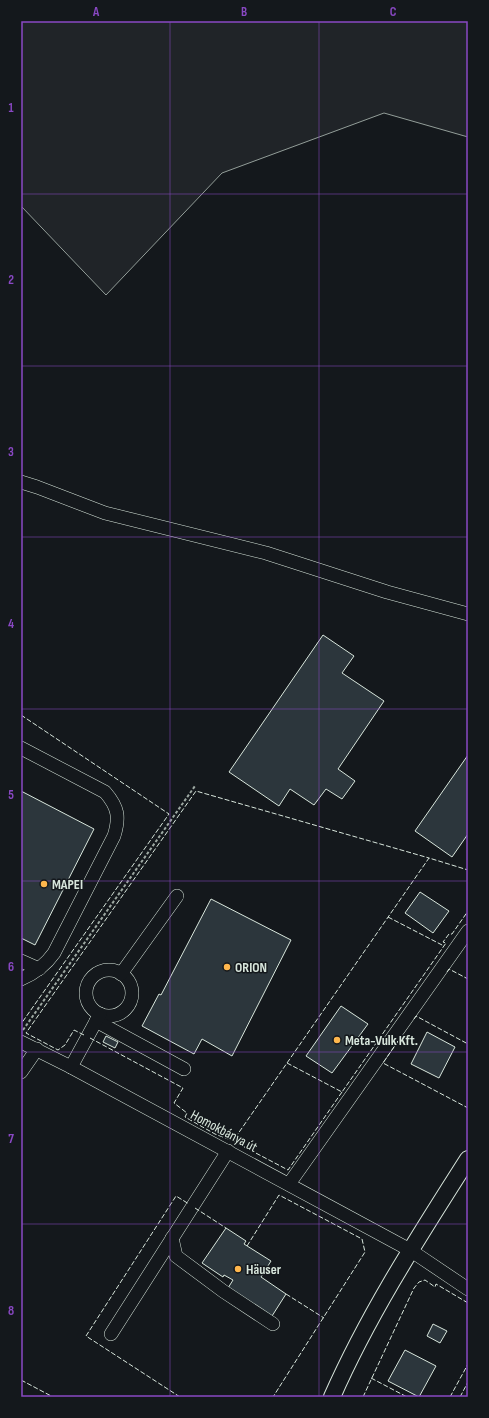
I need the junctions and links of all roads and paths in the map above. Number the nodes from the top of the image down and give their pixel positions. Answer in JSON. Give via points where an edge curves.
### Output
{"nodes":[{"id":1,"x":21,"y":482,"type":"edge"},
{"id":2,"x":468,"y":614,"type":"edge"},
{"id":3,"x":21,"y":748,"type":"edge"},
{"id":4,"x":195,"y":786,"type":"dead end"},
{"id":5,"x":178,"y":896,"type":"dead end"},
{"id":6,"x":468,"y":931,"type":"edge"},
{"id":7,"x":21,"y":961,"type":"edge"},
{"id":8,"x":39,"y":969,"type":"junction"},
{"id":9,"x":121,"y":974,"type":"junction"},
{"id":10,"x":21,"y":979,"type":"edge"},
{"id":11,"x":98,"y":1017,"type":"junction"},
{"id":12,"x":21,"y":1033,"type":"edge"},
{"id":13,"x":21,"y":1042,"type":"edge"},
{"id":14,"x":37,"y":1049,"type":"junction"},
{"id":15,"x":71,"y":1067,"type":"junction"},
{"id":16,"x":184,"y":1069,"type":"dead end"},
{"id":17,"x":21,"y":1072,"type":"edge"},
{"id":18,"x":228,"y":1151,"type":"junction"},
{"id":19,"x":468,"y":1159,"type":"edge"},
{"id":20,"x":289,"y":1184,"type":"junction"},
{"id":21,"x":172,"y":1238,"type":"junction"},
{"id":22,"x":410,"y":1250,"type":"junction"},
{"id":23,"x":468,"y":1289,"type":"edge"},
{"id":24,"x":273,"y":1324,"type":"dead end"},
{"id":25,"x":111,"y":1334,"type":"dead end"},
{"id":26,"x":332,"y":1397,"type":"edge"}],
"edges":[{"from":1,"to":2,"type":"street","via":[[105,513],[266,552],[387,592]]},
{"from":3,"to":8,"type":"street","via":[[105,792],[113,800],[118,816],[114,836],[54,953]]},
{"from":4,"to":12,"type":"path"},
{"from":5,"to":9,"type":"street"},
{"from":6,"to":20,"type":"street"},
{"from":7,"to":8,"type":"street"},
{"from":8,"to":10,"type":"street"},
{"from":9,"to":11,"type":"street","via":[[132,989],[130,1003],[121,1013]]},
{"from":9,"to":11,"type":"street","via":[[105,970],[98,973],[88,984],[86,991],[89,1005]]},
{"from":11,"to":15,"type":"street"},
{"from":11,"to":16,"type":"street"},
{"from":13,"to":14,"type":"street","name":"Homokbánya út"},
{"from":14,"to":15,"type":"street","name":"Homokbánya út"},
{"from":14,"to":17,"type":"street"},
{"from":15,"to":18,"type":"street","name":"Homokbánya út"},
{"from":18,"to":20,"type":"street","name":"Homokbánya út"},
{"from":18,"to":21,"type":"street"},
{"from":19,"to":22,"type":"main road"},
{"from":20,"to":22,"type":"street","name":"Homokbánya út"},
{"from":21,"to":24,"type":"street","via":[[176,1256]]},
{"from":21,"to":25,"type":"street"},
{"from":22,"to":23,"type":"street","name":"Homokbánya út"},
{"from":22,"to":26,"type":"main road","via":[[374,1312]]}]}
